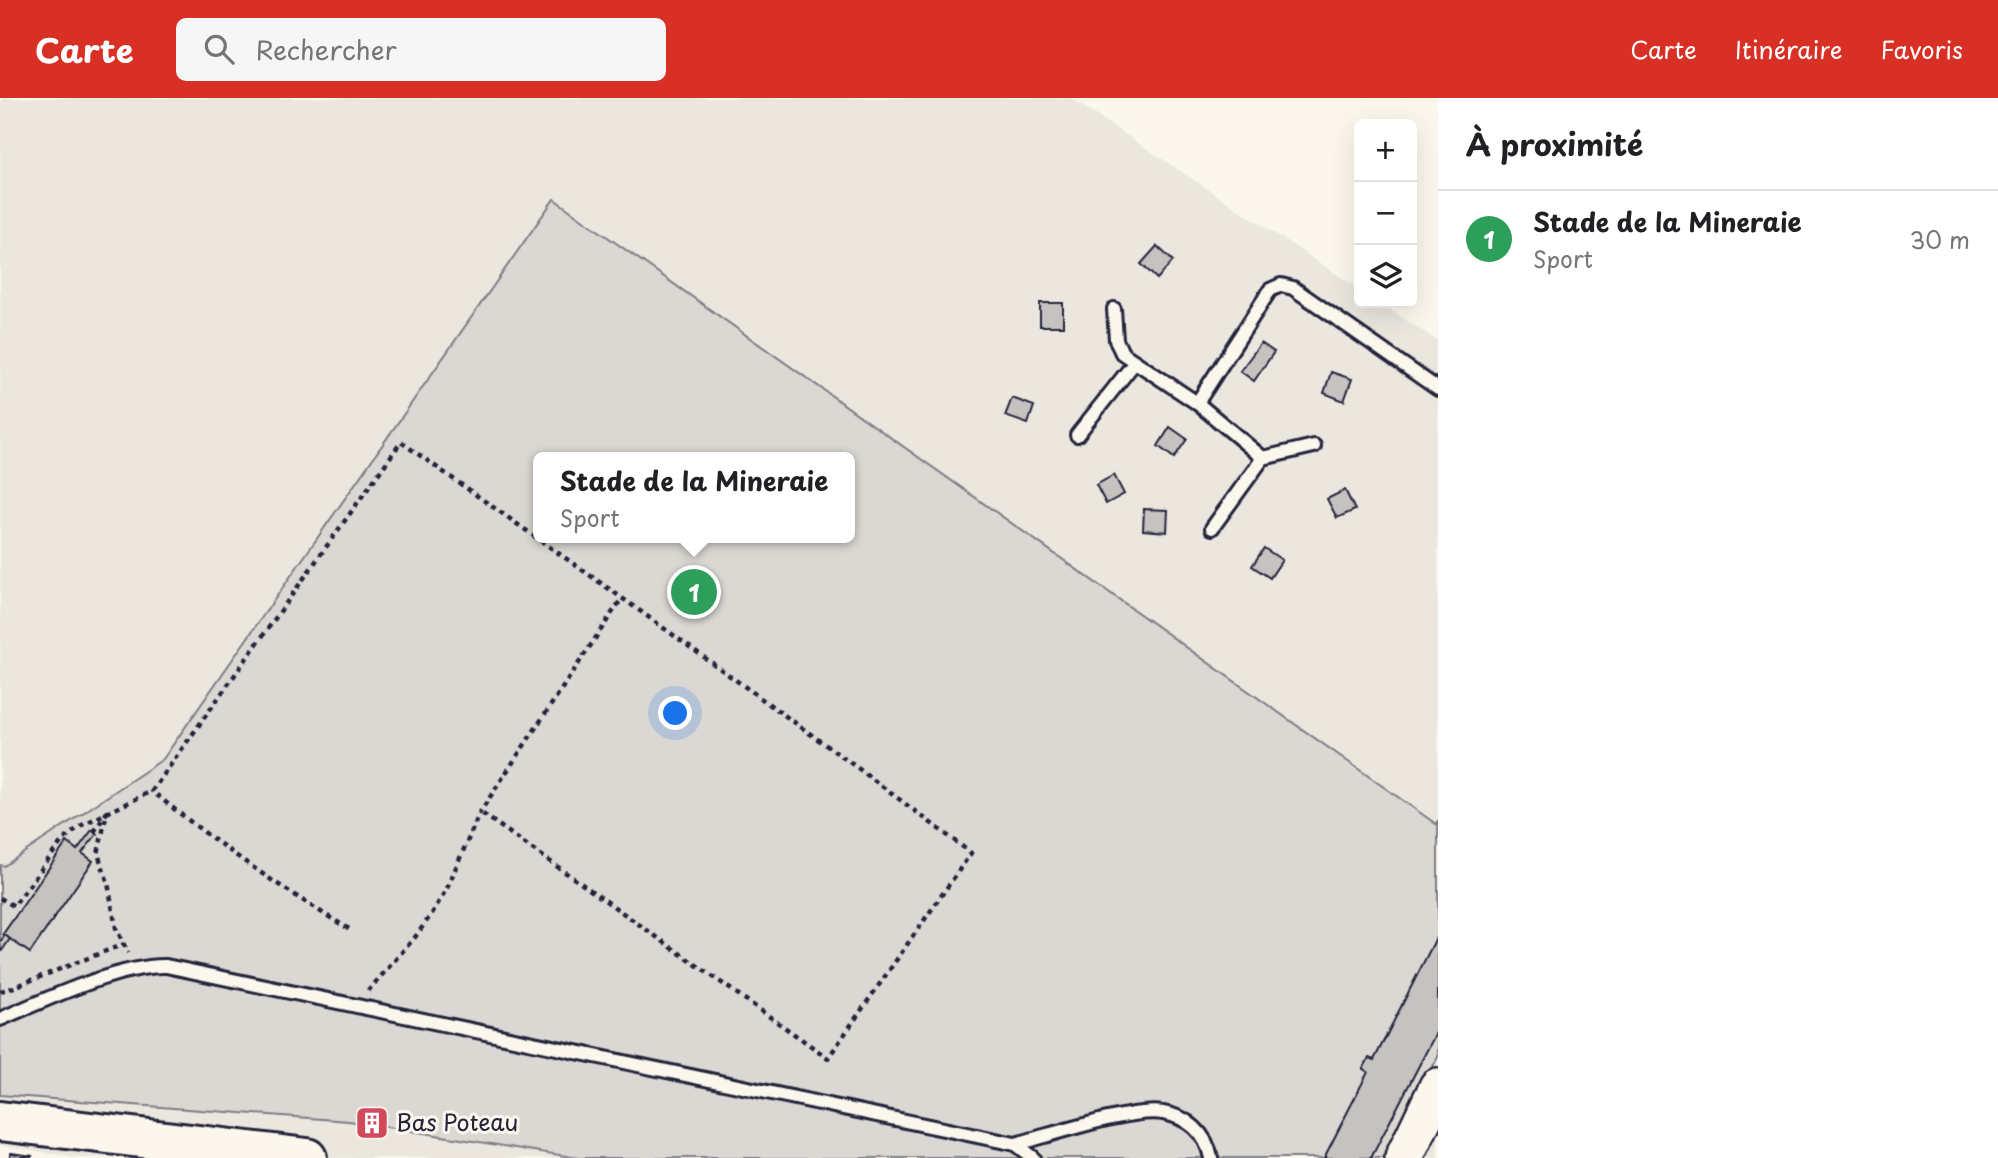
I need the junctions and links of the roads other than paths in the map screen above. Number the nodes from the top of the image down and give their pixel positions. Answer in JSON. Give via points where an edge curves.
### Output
{"nodes":[{"id":1,"x":1114,"y":309,"type":"dead end"},
{"id":2,"x":1135,"y":362,"type":"junction"},
{"id":3,"x":1438,"y":389,"type":"edge"},
{"id":4,"x":1197,"y":403,"type":"junction"},
{"id":5,"x":1077,"y":435,"type":"dead end"},
{"id":6,"x":1314,"y":446,"type":"dead end"},
{"id":7,"x":1263,"y":458,"type":"junction"},
{"id":8,"x":1212,"y":528,"type":"dead end"},
{"id":9,"x":0,"y":1019,"type":"edge"},
{"id":10,"x":1438,"y":1087,"type":"edge"},
{"id":11,"x":0,"y":1122,"type":"edge"},
{"id":12,"x":1015,"y":1144,"type":"junction"},
{"id":13,"x":307,"y":1158,"type":"edge"},
{"id":14,"x":1034,"y":1158,"type":"edge"},
{"id":15,"x":1211,"y":1158,"type":"edge"},
{"id":16,"x":1404,"y":1158,"type":"edge"}],
"edges":[{"from":1,"to":2,"type":"lane","via":[[1116,340],[1122,353]]},
{"from":2,"to":4,"type":"lane"},
{"from":2,"to":5,"type":"lane"},
{"from":3,"to":4,"type":"lane","via":[[1293,288],[1281,285],[1270,290]]},
{"from":4,"to":7,"type":"lane"},
{"from":6,"to":7,"type":"lane"},
{"from":7,"to":8,"type":"lane"},
{"from":9,"to":12,"type":"lane","via":[[125,970],[149,965],[188,969]]},
{"from":10,"to":16,"type":"street"},
{"from":11,"to":13,"type":"main road"},
{"from":12,"to":14,"type":"lane"},
{"from":12,"to":15,"type":"lane","via":[[1129,1115],[1161,1112],[1196,1128]]}]}
